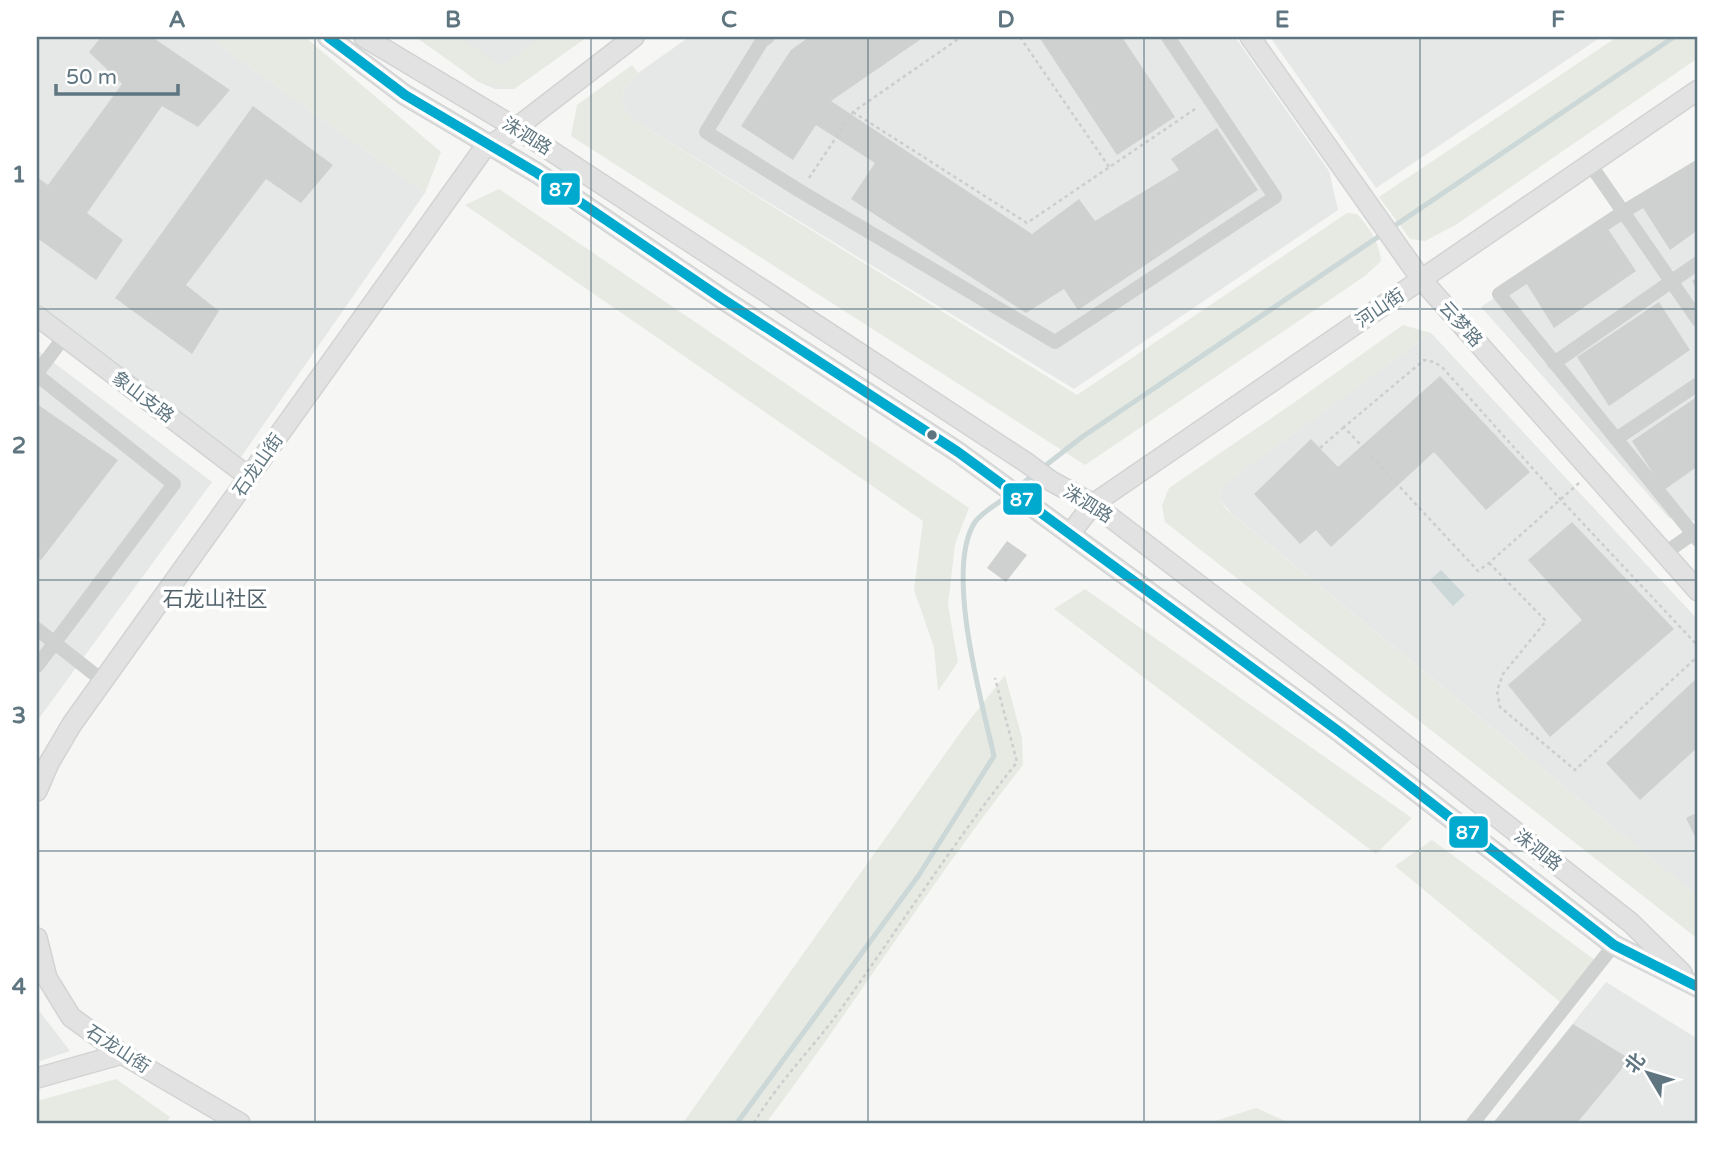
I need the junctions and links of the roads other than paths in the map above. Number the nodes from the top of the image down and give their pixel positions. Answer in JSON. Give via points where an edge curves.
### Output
{"nodes":[{"id":1,"x":328,"y":37,"type":"edge"},
{"id":2,"x":364,"y":37,"type":"edge"},
{"id":3,"x":634,"y":37,"type":"edge"},
{"id":4,"x":1168,"y":37,"type":"edge"},
{"id":5,"x":1250,"y":37,"type":"edge"},
{"id":6,"x":763,"y":38,"type":"edge"},
{"id":7,"x":1698,"y":90,"type":"edge"},
{"id":8,"x":516,"y":128,"type":"junction"},
{"id":9,"x":490,"y":146,"type":"junction"},
{"id":10,"x":1590,"y":164,"type":"junction"},
{"id":11,"x":1698,"y":167,"type":"edge"},
{"id":12,"x":1623,"y":212,"type":"junction"},
{"id":13,"x":1698,"y":263,"type":"edge"},
{"id":14,"x":1422,"y":279,"type":"junction"},
{"id":15,"x":1671,"y":282,"type":"junction"},
{"id":16,"x":37,"y":316,"type":"edge"},
{"id":17,"x":1698,"y":320,"type":"edge"},
{"id":18,"x":64,"y":337,"type":"junction"},
{"id":19,"x":1554,"y":363,"type":"junction"},
{"id":20,"x":37,"y":374,"type":"edge"},
{"id":21,"x":1698,"y":384,"type":"edge"},
{"id":22,"x":1616,"y":439,"type":"junction"},
{"id":23,"x":249,"y":477,"type":"junction"},
{"id":24,"x":1093,"y":504,"type":"junction"},
{"id":25,"x":1070,"y":534,"type":"junction"},
{"id":26,"x":1696,"y":535,"type":"edge"},
{"id":27,"x":1665,"y":553,"type":"junction"},
{"id":28,"x":1698,"y":591,"type":"edge"},
{"id":29,"x":37,"y":629,"type":"edge"},
{"id":30,"x":54,"y":643,"type":"junction"},
{"id":31,"x":37,"y":666,"type":"edge"},
{"id":32,"x":103,"y":681,"type":"junction"},
{"id":33,"x":37,"y":791,"type":"edge"},
{"id":34,"x":37,"y":938,"type":"edge"},
{"id":35,"x":1614,"y":945,"type":"junction"},
{"id":36,"x":1698,"y":987,"type":"edge"},
{"id":37,"x":122,"y":1054,"type":"junction"},
{"id":38,"x":37,"y":1078,"type":"edge"},
{"id":39,"x":240,"y":1123,"type":"edge"},
{"id":40,"x":1473,"y":1123,"type":"edge"}],
"edges":[{"from":1,"to":9,"type":"street","name":"洙泗路","via":[[405,94]]},
{"from":2,"to":8,"type":"street","name":"洙泗路"},
{"from":3,"to":8,"type":"street"},
{"from":4,"to":6,"type":"street","via":[[1276,197],[1055,342],[706,132]]},
{"from":5,"to":14,"type":"street","name":"云梦路"},
{"from":7,"to":10,"type":"street","name":"河山街"},
{"from":8,"to":9,"type":"street","name":"石龙山街"},
{"from":8,"to":24,"type":"street","name":"洙泗路","via":[[1051,481]]},
{"from":9,"to":23,"type":"street","name":"石龙山街","via":[[441,207]]},
{"from":9,"to":25,"type":"street","name":"洙泗路","via":[[958,452]]},
{"from":10,"to":12,"type":"street"},
{"from":10,"to":14,"type":"street","name":"河山街"},
{"from":11,"to":12,"type":"street"},
{"from":12,"to":15,"type":"street"},
{"from":12,"to":19,"type":"street","via":[[1499,294]]},
{"from":13,"to":15,"type":"street"},
{"from":14,"to":24,"type":"street","name":"河山街"},
{"from":14,"to":27,"type":"street","name":"云梦路"},
{"from":15,"to":17,"type":"street"},
{"from":15,"to":19,"type":"street"},
{"from":16,"to":18,"type":"street","name":"象山支路"},
{"from":18,"to":20,"type":"street"},
{"from":18,"to":23,"type":"street","name":"象山支路"},
{"from":19,"to":22,"type":"street"},
{"from":20,"to":30,"type":"street","via":[[174,484]]},
{"from":21,"to":22,"type":"street"},
{"from":22,"to":26,"type":"street"},
{"from":23,"to":32,"type":"street","name":"石龙山街"},
{"from":24,"to":25,"type":"street","name":"河山街"},
{"from":24,"to":36,"type":"street","name":"洙泗路","via":[[1631,923]]},
{"from":25,"to":35,"type":"street","name":"洙泗路","via":[[1341,733]]},
{"from":26,"to":27,"type":"street"},
{"from":27,"to":28,"type":"street","name":"云梦路"},
{"from":29,"to":30,"type":"street"},
{"from":30,"to":31,"type":"street"},
{"from":30,"to":32,"type":"street"},
{"from":32,"to":33,"type":"street","name":"石龙山街","via":[[66,734]]},
{"from":34,"to":37,"type":"street","name":"石龙山街","via":[[47,978],[71,1017]]},
{"from":35,"to":36,"type":"street","name":"洙泗路"},
{"from":35,"to":40,"type":"street"},
{"from":37,"to":38,"type":"street"},
{"from":37,"to":39,"type":"street","name":"石龙山街"}]}
